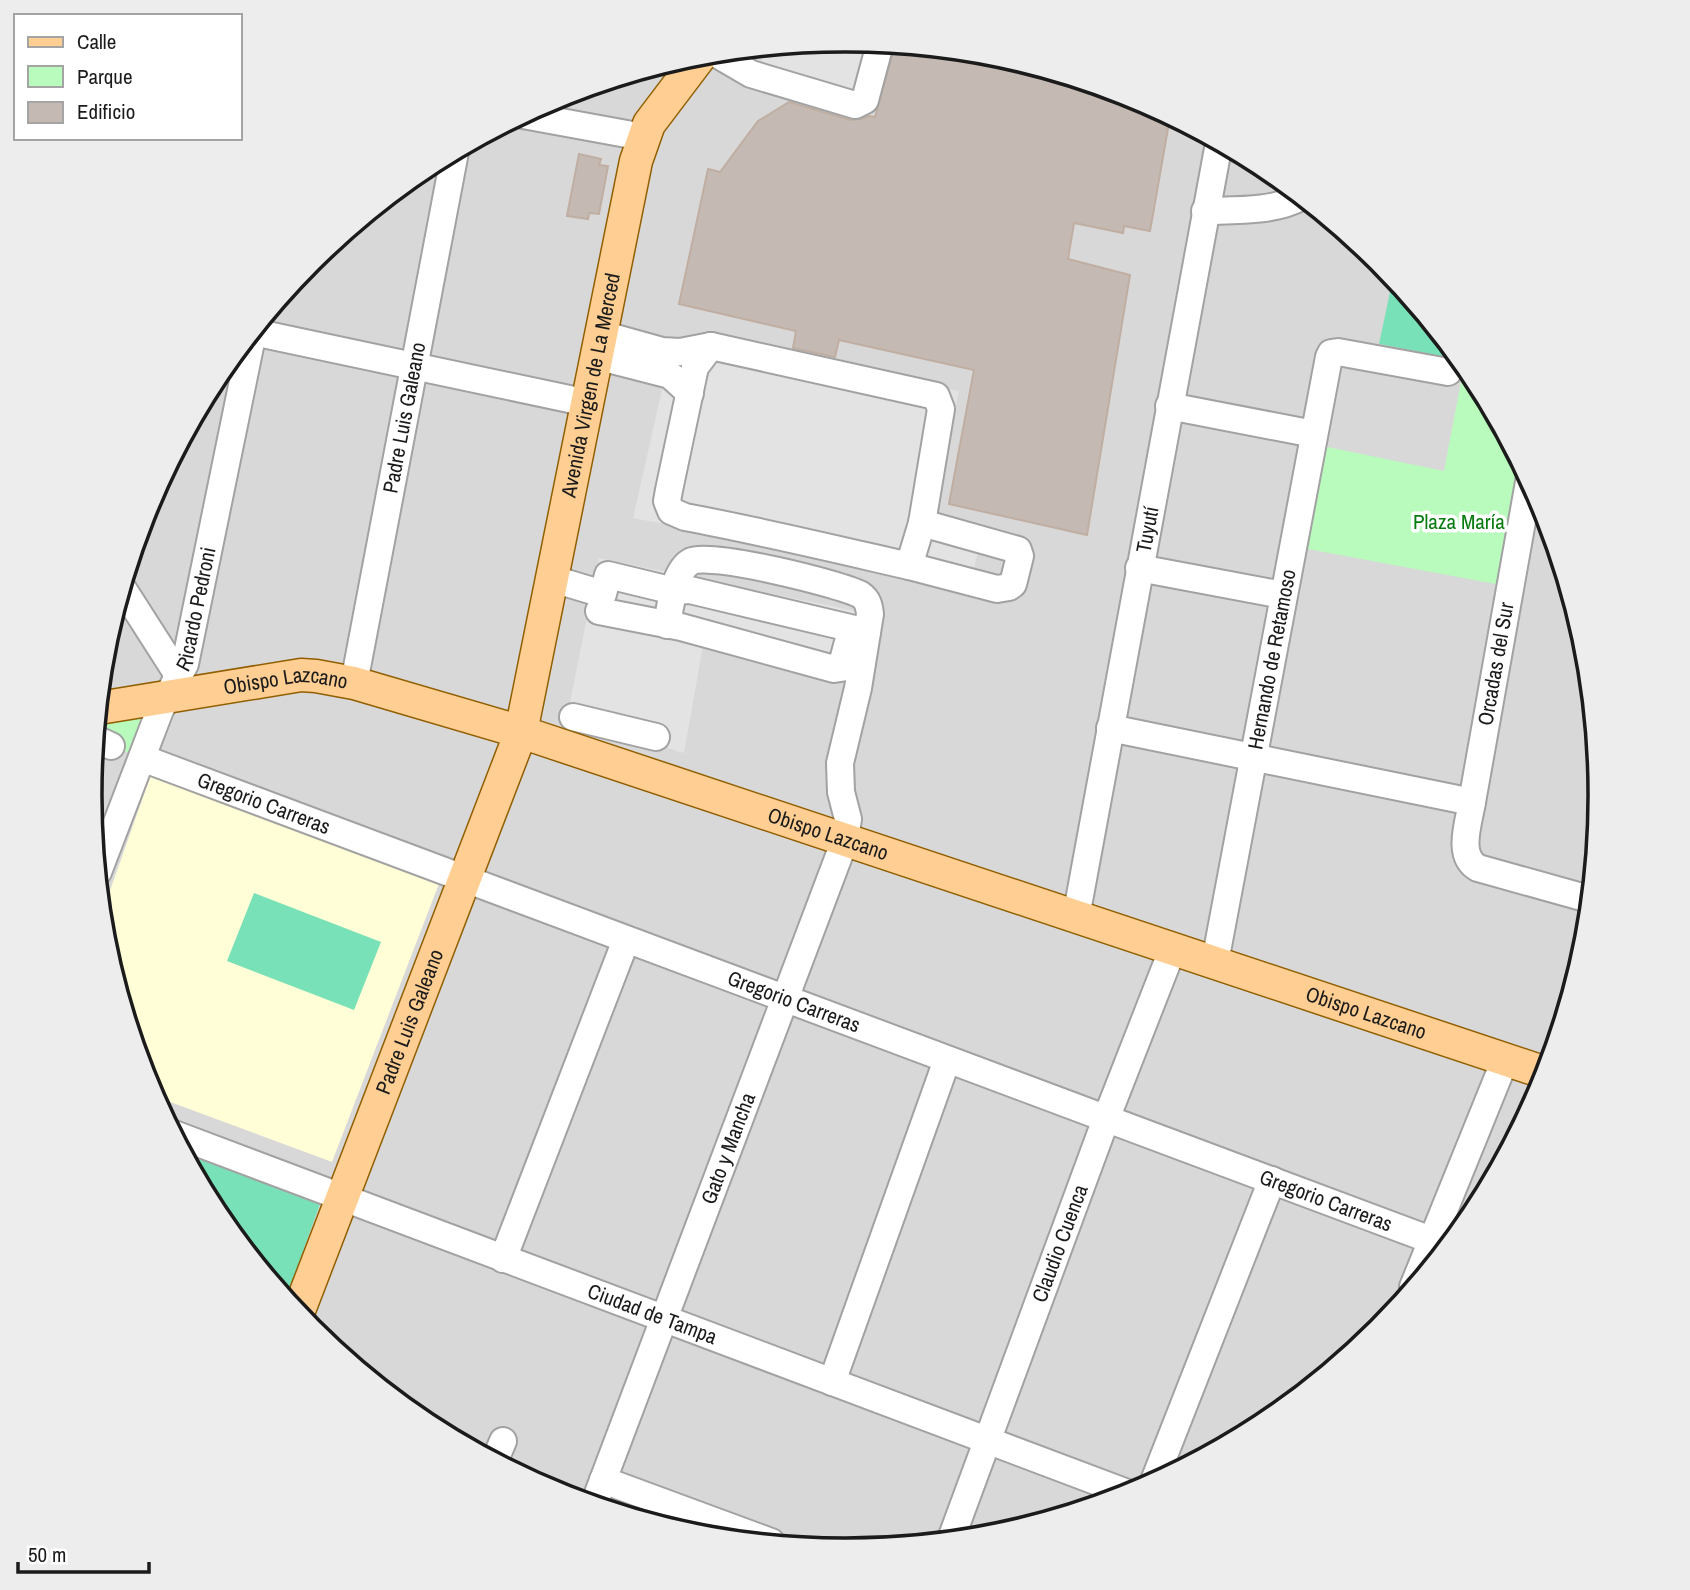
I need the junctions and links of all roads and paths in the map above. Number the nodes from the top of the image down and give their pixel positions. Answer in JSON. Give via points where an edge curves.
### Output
{"nodes":[{"id":1,"x":877,"y":53,"type":"edge"},
{"id":2,"x":730,"y":62,"type":"edge"},
{"id":3,"x":690,"y":69,"type":"edge"},
{"id":4,"x":541,"y":118,"type":"edge"},
{"id":5,"x":643,"y":137,"type":"junction"},
{"id":6,"x":1217,"y":153,"type":"edge"},
{"id":7,"x":452,"y":165,"type":"edge"},
{"id":8,"x":1290,"y":201,"type":"edge"},
{"id":9,"x":1205,"y":212,"type":"junction"},
{"id":10,"x":263,"y":334,"type":"edge"},
{"id":11,"x":599,"y":345,"type":"junction"},
{"id":12,"x":711,"y":346,"type":"junction"},
{"id":13,"x":249,"y":353,"type":"edge"},
{"id":14,"x":414,"y":366,"type":"junction"},
{"id":15,"x":1448,"y":372,"type":"dead end"},
{"id":16,"x":690,"y":393,"type":"junction"},
{"id":17,"x":588,"y":403,"type":"junction"},
{"id":18,"x":1169,"y":406,"type":"junction"},
{"id":19,"x":1314,"y":434,"type":"junction"},
{"id":20,"x":1526,"y":500,"type":"edge"},
{"id":21,"x":922,"y":523,"type":"junction"},
{"id":22,"x":790,"y":537,"type":"junction"},
{"id":23,"x":909,"y":566,"type":"junction"},
{"id":24,"x":1139,"y":568,"type":"junction"},
{"id":25,"x":781,"y":572,"type":"junction"},
{"id":26,"x":553,"y":579,"type":"junction"},
{"id":27,"x":674,"y":591,"type":"junction"},
{"id":28,"x":1283,"y":595,"type":"junction"},
{"id":29,"x":129,"y":600,"type":"edge"},
{"id":30,"x":599,"y":611,"type":"dead end"},
{"id":31,"x":667,"y":625,"type":"junction"},
{"id":32,"x":859,"y":630,"type":"junction"},
{"id":33,"x":354,"y":683,"type":"junction"},
{"id":34,"x":177,"y":688,"type":"junction"},
{"id":35,"x":108,"y":706,"type":"edge"},
{"id":36,"x":573,"y":717,"type":"dead end"},
{"id":37,"x":1110,"y":728,"type":"junction"},
{"id":38,"x":521,"y":733,"type":"junction"},
{"id":39,"x":656,"y":737,"type":"dead end"},
{"id":40,"x":1252,"y":757,"type":"junction"},
{"id":41,"x":142,"y":758,"type":"junction"},
{"id":42,"x":841,"y":792,"type":"junction"},
{"id":43,"x":1472,"y":802,"type":"junction"},
{"id":44,"x":810,"y":828,"type":"junction"},
{"id":45,"x":845,"y":840,"type":"junction"},
{"id":46,"x":105,"y":854,"type":"edge"},
{"id":47,"x":464,"y":880,"type":"junction"},
{"id":48,"x":1580,"y":897,"type":"edge"},
{"id":49,"x":1076,"y":917,"type":"junction"},
{"id":50,"x":626,"y":940,"type":"junction"},
{"id":51,"x":1172,"y":948,"type":"junction"},
{"id":52,"x":1215,"y":962,"type":"junction"},
{"id":53,"x":786,"y":997,"type":"junction"},
{"id":54,"x":947,"y":1060,"type":"junction"},
{"id":55,"x":1505,"y":1060,"type":"junction"},
{"id":56,"x":1535,"y":1069,"type":"edge"},
{"id":57,"x":1106,"y":1119,"type":"junction"},
{"id":58,"x":187,"y":1138,"type":"edge"},
{"id":59,"x":1272,"y":1180,"type":"junction"},
{"id":60,"x":342,"y":1198,"type":"junction"},
{"id":61,"x":1439,"y":1240,"type":"edge"},
{"id":62,"x":1438,"y":1243,"type":"edge"},
{"id":63,"x":503,"y":1259,"type":"junction"},
{"id":64,"x":302,"y":1301,"type":"edge"},
{"id":65,"x":663,"y":1318,"type":"junction"},
{"id":66,"x":832,"y":1382,"type":"junction"},
{"id":67,"x":988,"y":1440,"type":"junction"},
{"id":68,"x":1160,"y":1467,"type":"edge"},
{"id":69,"x":1114,"y":1487,"type":"edge"},
{"id":70,"x":598,"y":1492,"type":"edge"},
{"id":71,"x":712,"y":1525,"type":"edge"},
{"id":72,"x":955,"y":1529,"type":"edge"}],
"edges":[{"from":1,"to":2,"type":"street","via":[[864,100],[855,105],[762,78]]},
{"from":3,"to":5,"type":"main road","name":"Avenida Virgen de La Merced"},
{"from":4,"to":5,"type":"street"},
{"from":5,"to":11,"type":"main road","name":"Avenida Virgen de La Merced"},
{"from":6,"to":9,"type":"street","name":"Tuyutí"},
{"from":7,"to":14,"type":"street","name":"Padre Luis Galeano"},
{"from":8,"to":9,"type":"street"},
{"from":9,"to":18,"type":"street","name":"Tuyutí"},
{"from":10,"to":14,"type":"street"},
{"from":11,"to":12,"type":"street","via":[[680,352]]},
{"from":11,"to":16,"type":"street","via":[[670,375]]},
{"from":11,"to":17,"type":"main road","name":"Avenida Virgen de La Merced"},
{"from":12,"to":16,"type":"street","via":[[695,367]]},
{"from":12,"to":21,"type":"street","via":[[936,396],[941,410]]},
{"from":13,"to":34,"type":"street","name":"Ricardo Pedroni","via":[[190,645]]},
{"from":14,"to":17,"type":"street"},
{"from":14,"to":33,"type":"street","name":"Padre Luis Galeano"},
{"from":15,"to":19,"type":"street","name":"Hernando de Retamoso","via":[[1331,353]]},
{"from":16,"to":22,"type":"street","via":[[667,501],[671,512]]},
{"from":17,"to":26,"type":"main road","name":"Avenida Virgen de La Merced"},
{"from":18,"to":19,"type":"street"},
{"from":18,"to":24,"type":"street","name":"Tuyutí"},
{"from":19,"to":28,"type":"street","name":"Hernando de Retamoso"},
{"from":20,"to":43,"type":"street","name":"Orcadas del Sur"},
{"from":21,"to":23,"type":"street"},
{"from":21,"to":23,"type":"street","via":[[1018,550],[1013,584],[997,589]]},
{"from":22,"to":23,"type":"street"},
{"from":22,"to":25,"type":"street"},
{"from":24,"to":28,"type":"street"},
{"from":24,"to":37,"type":"street","name":"Tuyutí"},
{"from":25,"to":27,"type":"street","via":[[694,560],[681,572]]},
{"from":25,"to":32,"type":"street","via":[[862,596],[870,614]]},
{"from":26,"to":27,"type":"street","via":[[603,594],[608,575]]},
{"from":26,"to":38,"type":"main road","name":"Avenida Virgen de La Merced"},
{"from":27,"to":31,"type":"street"},
{"from":27,"to":32,"type":"street","via":[[690,590]]},
{"from":28,"to":40,"type":"street","name":"Hernando de Retamoso"},
{"from":29,"to":34,"type":"street"},
{"from":30,"to":31,"type":"street"},
{"from":31,"to":32,"type":"street","via":[[835,669],[841,668]]},
{"from":32,"to":42,"type":"street","name":"Gato y Mancha","via":[[858,688],[839,763]]},
{"from":33,"to":34,"type":"main road","name":"Obispo Lazcano","via":[[301,675]]},
{"from":33,"to":38,"type":"main road","name":"Obispo Lazcano"},
{"from":34,"to":35,"type":"main road","name":"Obispo Lazcano"},
{"from":34,"to":41,"type":"street","name":"Ricardo Pedroni"},
{"from":36,"to":39,"type":"street"},
{"from":37,"to":40,"type":"street"},
{"from":37,"to":49,"type":"street","name":"Tuyutí"},
{"from":38,"to":44,"type":"main road","name":"Obispo Lazcano"},
{"from":38,"to":47,"type":"main road","name":"Padre Luis Galeano"},
{"from":40,"to":43,"type":"street"},
{"from":40,"to":52,"type":"street","name":"Hernando de Retamoso"},
{"from":41,"to":46,"type":"street","name":"Ricardo Pedroni"},
{"from":41,"to":47,"type":"street","name":"Gregorio Carreras"},
{"from":42,"to":44,"type":"street","via":[[829,818]]},
{"from":42,"to":45,"type":"street","name":"Gato y Mancha","via":[[848,819]]},
{"from":43,"to":48,"type":"street","name":"Orcadas del Sur","via":[[1465,846],[1470,863]]},
{"from":44,"to":45,"type":"main road","name":"Obispo Lazcano"},
{"from":45,"to":49,"type":"main road","name":"Obispo Lazcano"},
{"from":45,"to":53,"type":"street","name":"Gato y Mancha"},
{"from":47,"to":50,"type":"street","name":"Gregorio Carreras"},
{"from":47,"to":60,"type":"main road","name":"Padre Luis Galeano"},
{"from":49,"to":51,"type":"main road","name":"Obispo Lazcano"},
{"from":50,"to":53,"type":"street","name":"Gregorio Carreras"},
{"from":50,"to":63,"type":"street"},
{"from":51,"to":52,"type":"main road","name":"Obispo Lazcano"},
{"from":51,"to":57,"type":"street","name":"Claudio Cuenca"},
{"from":52,"to":55,"type":"main road","name":"Obispo Lazcano"},
{"from":53,"to":54,"type":"street","name":"Gregorio Carreras"},
{"from":53,"to":65,"type":"street","name":"Gato y Mancha"},
{"from":54,"to":57,"type":"street","name":"Gregorio Carreras"},
{"from":54,"to":66,"type":"street"},
{"from":55,"to":56,"type":"main road","name":"Obispo Lazcano"},
{"from":55,"to":61,"type":"street"},
{"from":57,"to":59,"type":"street","name":"Gregorio Carreras"},
{"from":57,"to":67,"type":"street","name":"Claudio Cuenca"},
{"from":58,"to":60,"type":"street","name":"Ciudad de Tampa"},
{"from":59,"to":62,"type":"street","name":"Gregorio Carreras"},
{"from":59,"to":68,"type":"street"},
{"from":60,"to":63,"type":"street","name":"Ciudad de Tampa"},
{"from":60,"to":64,"type":"main road","name":"Padre Luis Galeano"},
{"from":63,"to":65,"type":"street","name":"Ciudad de Tampa"},
{"from":65,"to":66,"type":"street","name":"Ciudad de Tampa"},
{"from":65,"to":70,"type":"street","name":"Gato y Mancha"},
{"from":66,"to":67,"type":"street","name":"Ciudad de Tampa"},
{"from":67,"to":69,"type":"street","name":"Ciudad de Tampa"},
{"from":67,"to":72,"type":"street","name":"Claudio Cuenca"},
{"from":70,"to":71,"type":"street"}]}
